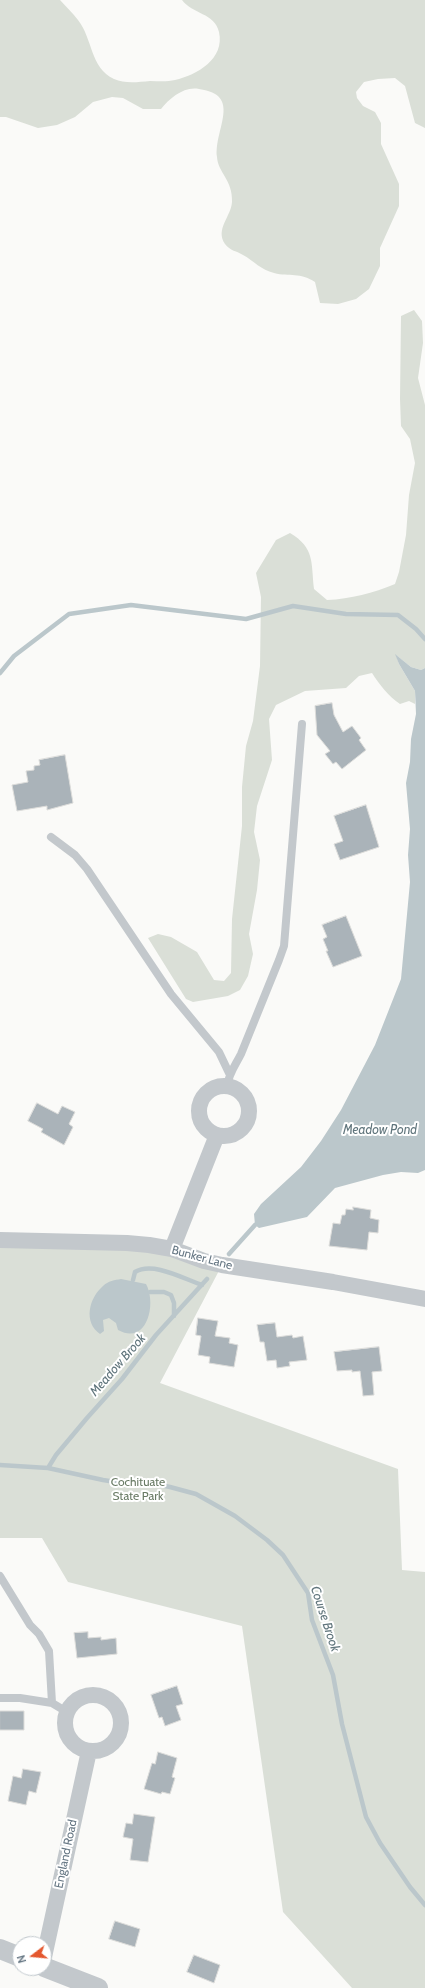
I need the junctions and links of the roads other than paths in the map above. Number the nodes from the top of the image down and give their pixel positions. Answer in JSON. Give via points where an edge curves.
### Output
{"nodes":[{"id":1,"x":302,"y":724,"type":"dead end"},
{"id":2,"x":51,"y":837,"type":"dead end"},
{"id":3,"x":228,"y":1080,"type":"junction"},
{"id":4,"x":217,"y":1135,"type":"junction"},
{"id":5,"x":0,"y":1240,"type":"edge"},
{"id":6,"x":172,"y":1249,"type":"junction"},
{"id":7,"x":425,"y":1299,"type":"edge"},
{"id":8,"x":0,"y":1576,"type":"edge"},
{"id":9,"x":0,"y":1698,"type":"edge"},
{"id":10,"x":52,"y":1702,"type":"junction"},
{"id":11,"x":67,"y":1712,"type":"junction"},
{"id":12,"x":89,"y":1751,"type":"junction"},
{"id":13,"x":49,"y":1936,"type":"edge"},
{"id":14,"x":0,"y":1949,"type":"edge"},
{"id":15,"x":12,"y":1954,"type":"edge"},
{"id":16,"x":52,"y":1970,"type":"edge"},
{"id":17,"x":98,"y":1988,"type":"edge"}],
"edges":[{"from":1,"to":3,"type":"lane","via":[[284,946]]},
{"from":2,"to":3,"type":"lane","via":[[75,855],[87,869],[171,994],[219,1052]]},
{"from":3,"to":4,"type":"street","via":[[208,1092],[201,1100],[199,1111],[204,1125]]},
{"from":3,"to":4,"type":"street","via":[[243,1094],[248,1103],[249,1116],[243,1128],[236,1133]]},
{"from":4,"to":6,"type":"street"},
{"from":5,"to":6,"type":"street","name":"Bunker Lane","via":[[127,1243]]},
{"from":6,"to":7,"type":"street","name":"Bunker Lane","via":[[222,1266],[333,1282]]},
{"from":8,"to":10,"type":"lane","via":[[49,1651]]},
{"from":9,"to":10,"type":"lane"},
{"from":10,"to":11,"type":"lane"},
{"from":11,"to":12,"type":"street","via":[[65,1721],[68,1737],[81,1749]]},
{"from":11,"to":12,"type":"street","via":[[77,1699],[93,1694],[109,1700],[120,1713],[121,1729],[112,1744],[98,1751]]},
{"from":12,"to":13,"type":"street","name":"England Road"},
{"from":14,"to":15,"type":"street"},
{"from":16,"to":17,"type":"street"}]}
